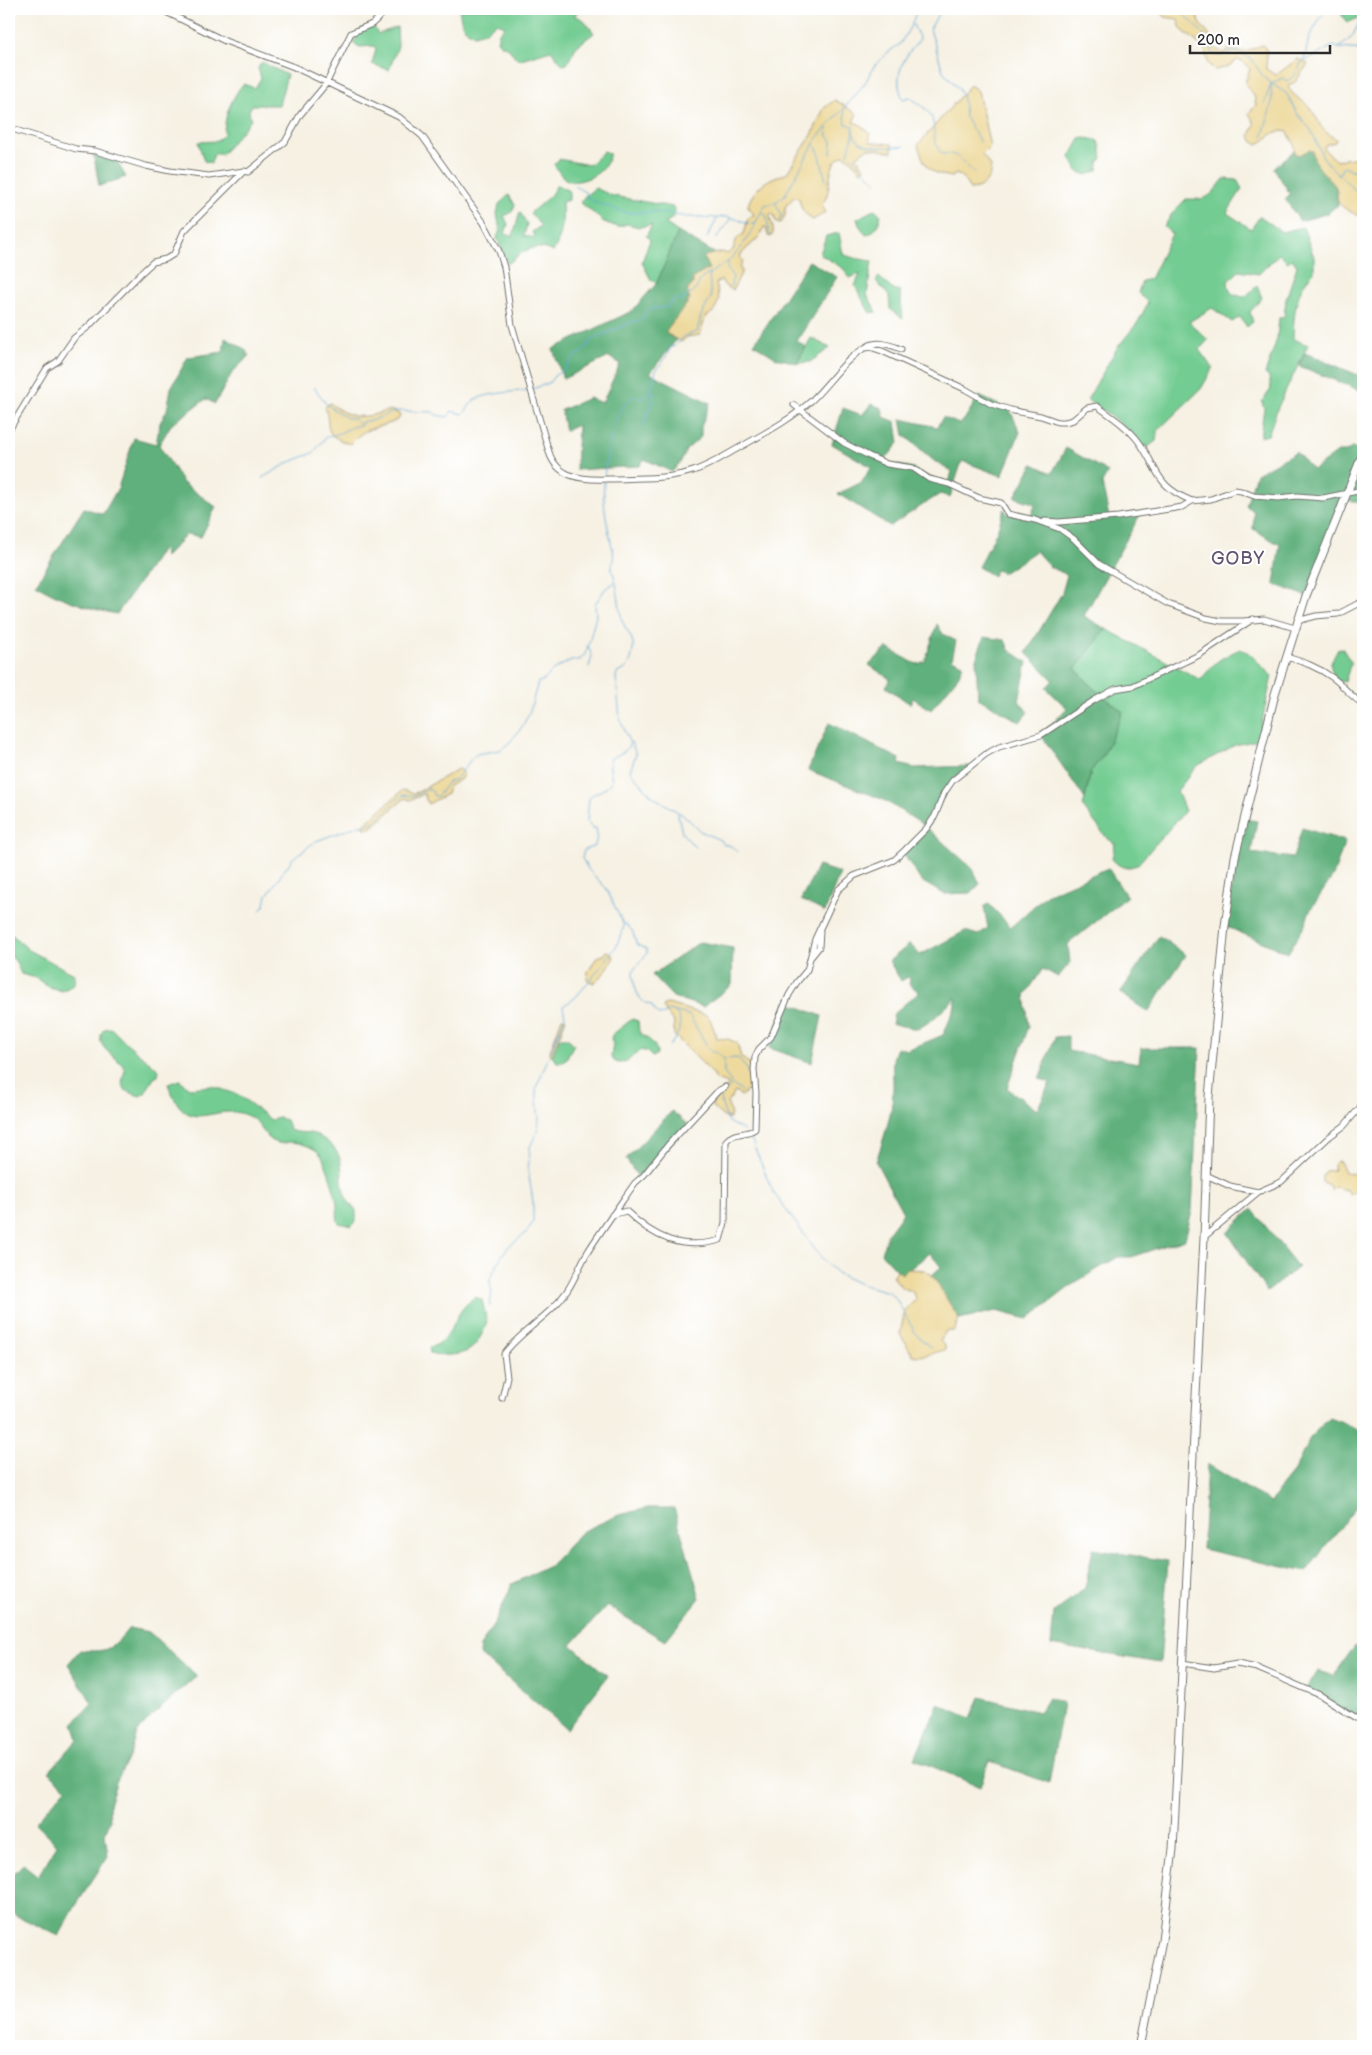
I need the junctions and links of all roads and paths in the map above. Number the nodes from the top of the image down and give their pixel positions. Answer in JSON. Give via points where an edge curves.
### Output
{"nodes":[{"id":1,"x":160,"y":9,"type":"edge"},
{"id":2,"x":388,"y":9,"type":"edge"},
{"id":3,"x":326,"y":84,"type":"junction"},
{"id":4,"x":9,"y":128,"type":"edge"},
{"id":5,"x":244,"y":171,"type":"junction"},
{"id":6,"x":862,"y":349,"type":"junction"},
{"id":7,"x":901,"y":349,"type":"dead end"},
{"id":8,"x":794,"y":405,"type":"dead end"},
{"id":9,"x":801,"y":409,"type":"junction"},
{"id":10,"x":9,"y":430,"type":"edge"},
{"id":11,"x":1363,"y":453,"type":"edge"},
{"id":12,"x":1363,"y":490,"type":"edge"},
{"id":13,"x":1346,"y":494,"type":"junction"},
{"id":14,"x":1192,"y":500,"type":"junction"},
{"id":15,"x":1035,"y":520,"type":"junction"},
{"id":16,"x":1363,"y":601,"type":"edge"},
{"id":17,"x":1253,"y":619,"type":"junction"},
{"id":18,"x":1296,"y":625,"type":"junction"},
{"id":19,"x":1286,"y":657,"type":"junction"},
{"id":20,"x":1363,"y":704,"type":"edge"},
{"id":21,"x":725,"y":1087,"type":"dead end"},
{"id":22,"x":1363,"y":1104,"type":"edge"},
{"id":23,"x":1206,"y":1175,"type":"junction"},
{"id":24,"x":1258,"y":1192,"type":"junction"},
{"id":25,"x":612,"y":1214,"type":"junction"},
{"id":26,"x":1204,"y":1238,"type":"junction"},
{"id":27,"x":502,"y":1398,"type":"dead end"},
{"id":28,"x":1182,"y":1663,"type":"junction"},
{"id":29,"x":1363,"y":1722,"type":"edge"},
{"id":30,"x":1141,"y":2046,"type":"edge"}],
"edges":[{"from":1,"to":3,"type":"street"},
{"from":2,"to":3,"type":"street","via":[[372,24],[351,33]]},
{"from":3,"to":5,"type":"street","via":[[300,116],[286,142],[248,172]]},
{"from":3,"to":9,"type":"street","via":[[413,127],[480,216],[504,267],[510,319],[553,462],[565,474],[593,480],[693,471],[773,430]]},
{"from":4,"to":5,"type":"street","via":[[76,149],[95,151],[170,172],[209,176]]},
{"from":5,"to":10,"type":"street","via":[[184,231],[174,254],[153,262],[74,338],[58,361],[47,368]]},
{"from":6,"to":7,"type":"street","via":[[880,343]]},
{"from":6,"to":9,"type":"street"},
{"from":6,"to":14,"type":"street","via":[[870,347],[882,351],[965,388],[991,404],[1014,411],[1065,422],[1073,420],[1087,408],[1097,406],[1138,441],[1169,489]]},
{"from":8,"to":9,"type":"street"},
{"from":9,"to":15,"type":"street","via":[[844,443],[869,456],[887,464],[913,468],[929,479],[1001,504],[1008,514]]},
{"from":11,"to":13,"type":"main road"},
{"from":12,"to":13,"type":"street"},
{"from":13,"to":14,"type":"street","via":[[1323,498],[1278,498],[1235,490],[1211,500]]},
{"from":13,"to":18,"type":"main road"},
{"from":14,"to":15,"type":"street","via":[[1185,506],[1118,517],[1059,522]]},
{"from":15,"to":17,"type":"street","via":[[1060,530],[1099,564],[1168,604],[1221,621]]},
{"from":16,"to":18,"type":"street","via":[[1338,614],[1316,616]]},
{"from":17,"to":18,"type":"street"},
{"from":17,"to":25,"type":"street","via":[[1199,654],[1133,686],[1115,689],[1093,701],[1041,735],[986,754],[953,780],[931,822],[894,860],[865,870],[842,884],[820,928],[806,970],[796,982],[776,1028],[755,1057],[755,1130],[739,1133],[726,1141],[725,1223],[720,1240],[703,1245],[670,1241],[645,1228],[626,1211]]},
{"from":18,"to":19,"type":"main road"},
{"from":19,"to":20,"type":"street","via":[[1319,669]]},
{"from":19,"to":23,"type":"main road","via":[[1235,857],[1214,1030]]},
{"from":21,"to":25,"type":"street","via":[[635,1182]]},
{"from":22,"to":24,"type":"street","via":[[1344,1126],[1281,1182]]},
{"from":23,"to":24,"type":"street","via":[[1230,1186]]},
{"from":23,"to":26,"type":"main road"},
{"from":24,"to":26,"type":"street"},
{"from":25,"to":27,"type":"street","via":[[568,1290],[543,1319],[529,1328],[504,1354],[507,1377]]},
{"from":26,"to":28,"type":"main road"},
{"from":28,"to":29,"type":"street","via":[[1214,1668],[1237,1664],[1257,1668],[1320,1696]]},
{"from":28,"to":30,"type":"main road","via":[[1170,1880]]}]}
